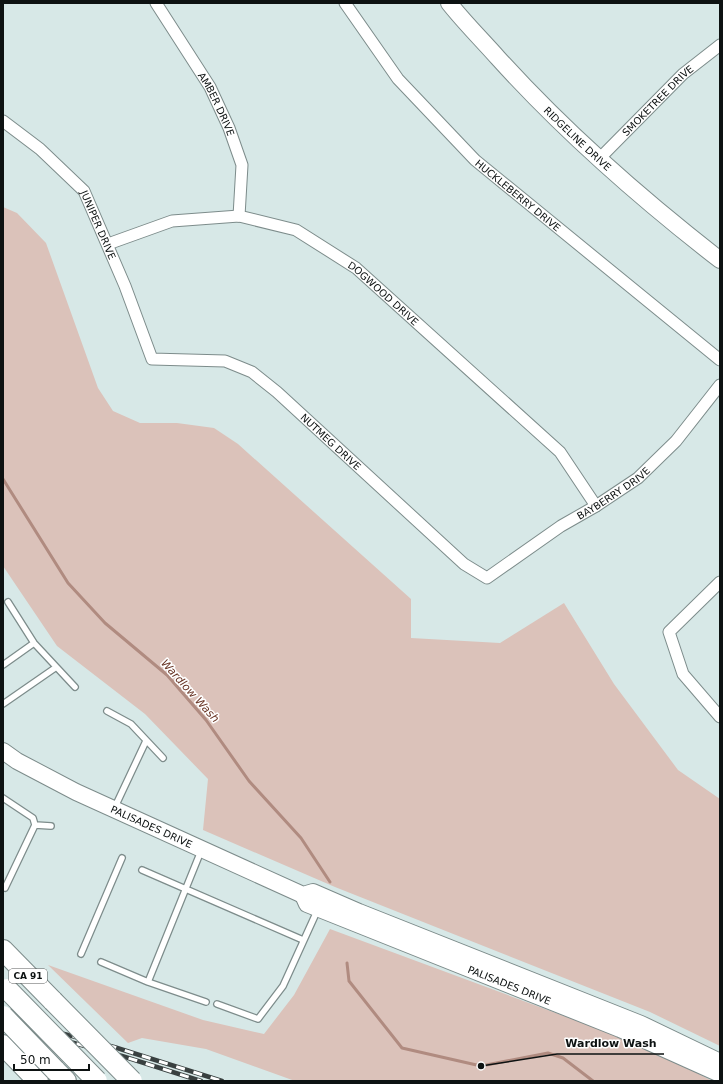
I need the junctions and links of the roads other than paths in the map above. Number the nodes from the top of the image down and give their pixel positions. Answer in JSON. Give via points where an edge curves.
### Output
{"nodes":[{"id":1,"x":156,"y":3,"type":"edge"},
{"id":2,"x":345,"y":3,"type":"edge"},
{"id":3,"x":449,"y":3,"type":"edge"},
{"id":4,"x":720,"y":45,"type":"edge"},
{"id":5,"x":3,"y":121,"type":"edge"},
{"id":6,"x":599,"y":159,"type":"junction"},
{"id":7,"x":239,"y":216,"type":"junction"},
{"id":8,"x":108,"y":244,"type":"junction"},
{"id":9,"x":720,"y":260,"type":"edge"},
{"id":10,"x":152,"y":359,"type":"joint"},
{"id":11,"x":720,"y":360,"type":"edge"},
{"id":12,"x":720,"y":385,"type":"edge"},
{"id":13,"x":596,"y":506,"type":"junction"},
{"id":14,"x":486,"y":578,"type":"joint"},
{"id":15,"x":720,"y":582,"type":"edge"},
{"id":16,"x":8,"y":602,"type":"dead end"},
{"id":17,"x":34,"y":643,"type":"junction"},
{"id":18,"x":3,"y":665,"type":"edge"},
{"id":19,"x":55,"y":668,"type":"junction"},
{"id":20,"x":75,"y":687,"type":"dead end"},
{"id":21,"x":3,"y":704,"type":"edge"},
{"id":22,"x":107,"y":712,"type":"dead end"},
{"id":23,"x":720,"y":717,"type":"edge"},
{"id":24,"x":146,"y":741,"type":"junction"},
{"id":25,"x":3,"y":751,"type":"edge"},
{"id":26,"x":163,"y":758,"type":"dead end"},
{"id":27,"x":3,"y":798,"type":"edge"},
{"id":28,"x":114,"y":809,"type":"junction"},
{"id":29,"x":36,"y":825,"type":"junction"},
{"id":30,"x":51,"y":826,"type":"dead end"},
{"id":31,"x":202,"y":849,"type":"junction"},
{"id":32,"x":122,"y":858,"type":"dead end"},
{"id":33,"x":142,"y":870,"type":"dead end"},
{"id":34,"x":6,"y":888,"type":"dead end"},
{"id":35,"x":185,"y":890,"type":"junction"},
{"id":36,"x":303,"y":895,"type":"junction"},
{"id":37,"x":319,"y":909,"type":"junction"},
{"id":38,"x":303,"y":940,"type":"junction"},
{"id":39,"x":3,"y":950,"type":"edge"},
{"id":40,"x":81,"y":954,"type":"dead end"},
{"id":41,"x":101,"y":962,"type":"dead end"},
{"id":42,"x":148,"y":982,"type":"junction"},
{"id":43,"x":5,"y":987,"type":"edge"},
{"id":44,"x":206,"y":1002,"type":"dead end"},
{"id":45,"x":218,"y":1004,"type":"dead end"},
{"id":46,"x":3,"y":1016,"type":"edge"},
{"id":47,"x":3,"y":1045,"type":"edge"},
{"id":48,"x":720,"y":1062,"type":"edge"},
{"id":49,"x":720,"y":1074,"type":"edge"},
{"id":50,"x":61,"y":1076,"type":"edge"},
{"id":51,"x":38,"y":1081,"type":"edge"},
{"id":52,"x":97,"y":1081,"type":"edge"},
{"id":53,"x":132,"y":1081,"type":"edge"}],
"edges":[{"from":1,"to":7,"type":"street","name":"AMBER DRIVE","via":[[210,87],[229,128],[242,165]]},
{"from":2,"to":11,"type":"street","name":"HUCKLEBERRY DRIVE","via":[[398,79],[474,160]]},
{"from":3,"to":6,"type":"street","name":"RIDGELINE DRIVE","via":[[518,80]]},
{"from":4,"to":6,"type":"street","name":"SMOKETREE DRIVE","via":[[683,74]]},
{"from":5,"to":8,"type":"street","name":"JUNIPER DRIVE","via":[[40,149],[84,191]]},
{"from":6,"to":9,"type":"street","name":"RIDGELINE DRIVE","via":[[660,213]]},
{"from":7,"to":8,"type":"street","name":"DOGWOOD DRIVE","via":[[172,221]]},
{"from":7,"to":13,"type":"street","name":"DOGWOOD DRIVE","via":[[296,230],[356,268],[560,452]]},
{"from":8,"to":10,"type":"street","name":"JUNIPER DRIVE"},
{"from":10,"to":14,"type":"street","name":"NUTMEG DRIVE","via":[[224,361],[252,372],[464,564]]},
{"from":12,"to":13,"type":"street","name":"BAYBERRY DRIVE","via":[[676,441],[638,478]]},
{"from":13,"to":14,"type":"street","name":"BAYBERRY DRIVE","via":[[561,526]]},
{"from":15,"to":23,"type":"street","via":[[669,632],[683,674]]},
{"from":16,"to":17,"type":"lane"},
{"from":17,"to":18,"type":"lane"},
{"from":17,"to":19,"type":"lane"},
{"from":19,"to":20,"type":"lane"},
{"from":19,"to":21,"type":"lane"},
{"from":22,"to":24,"type":"lane","via":[[130,724]]},
{"from":24,"to":26,"type":"lane"},
{"from":24,"to":28,"type":"lane"},
{"from":25,"to":28,"type":"street","name":"PALISADES DRIVE","via":[[76,792]]},
{"from":27,"to":29,"type":"lane","via":[[33,818]]},
{"from":28,"to":31,"type":"street","name":"PALISADES DRIVE"},
{"from":29,"to":30,"type":"lane"},
{"from":29,"to":34,"type":"lane"},
{"from":31,"to":35,"type":"lane"},
{"from":31,"to":36,"type":"street","name":"PALISADES DRIVE"},
{"from":32,"to":40,"type":"lane"},
{"from":33,"to":35,"type":"lane"},
{"from":35,"to":38,"type":"lane"},
{"from":35,"to":42,"type":"lane"},
{"from":36,"to":37,"type":"street","name":"PALISADES DRIVE","via":[[307,904]]},
{"from":36,"to":48,"type":"street","name":"PALISADES DRIVE","via":[[313,892],[641,1024]]},
{"from":37,"to":38,"type":"lane"},
{"from":37,"to":49,"type":"street","name":"PALISADES DRIVE","via":[[620,1028]]},
{"from":38,"to":45,"type":"lane","via":[[283,986],[258,1019]]},
{"from":39,"to":53,"type":"highway","number":"CA 91","bridge":true},
{"from":41,"to":42,"type":"lane"},
{"from":42,"to":44,"type":"lane"},
{"from":43,"to":52,"type":"highway","bridge":true},
{"from":46,"to":50,"type":"highway","bridge":true},
{"from":47,"to":51,"type":"highway"}]}
